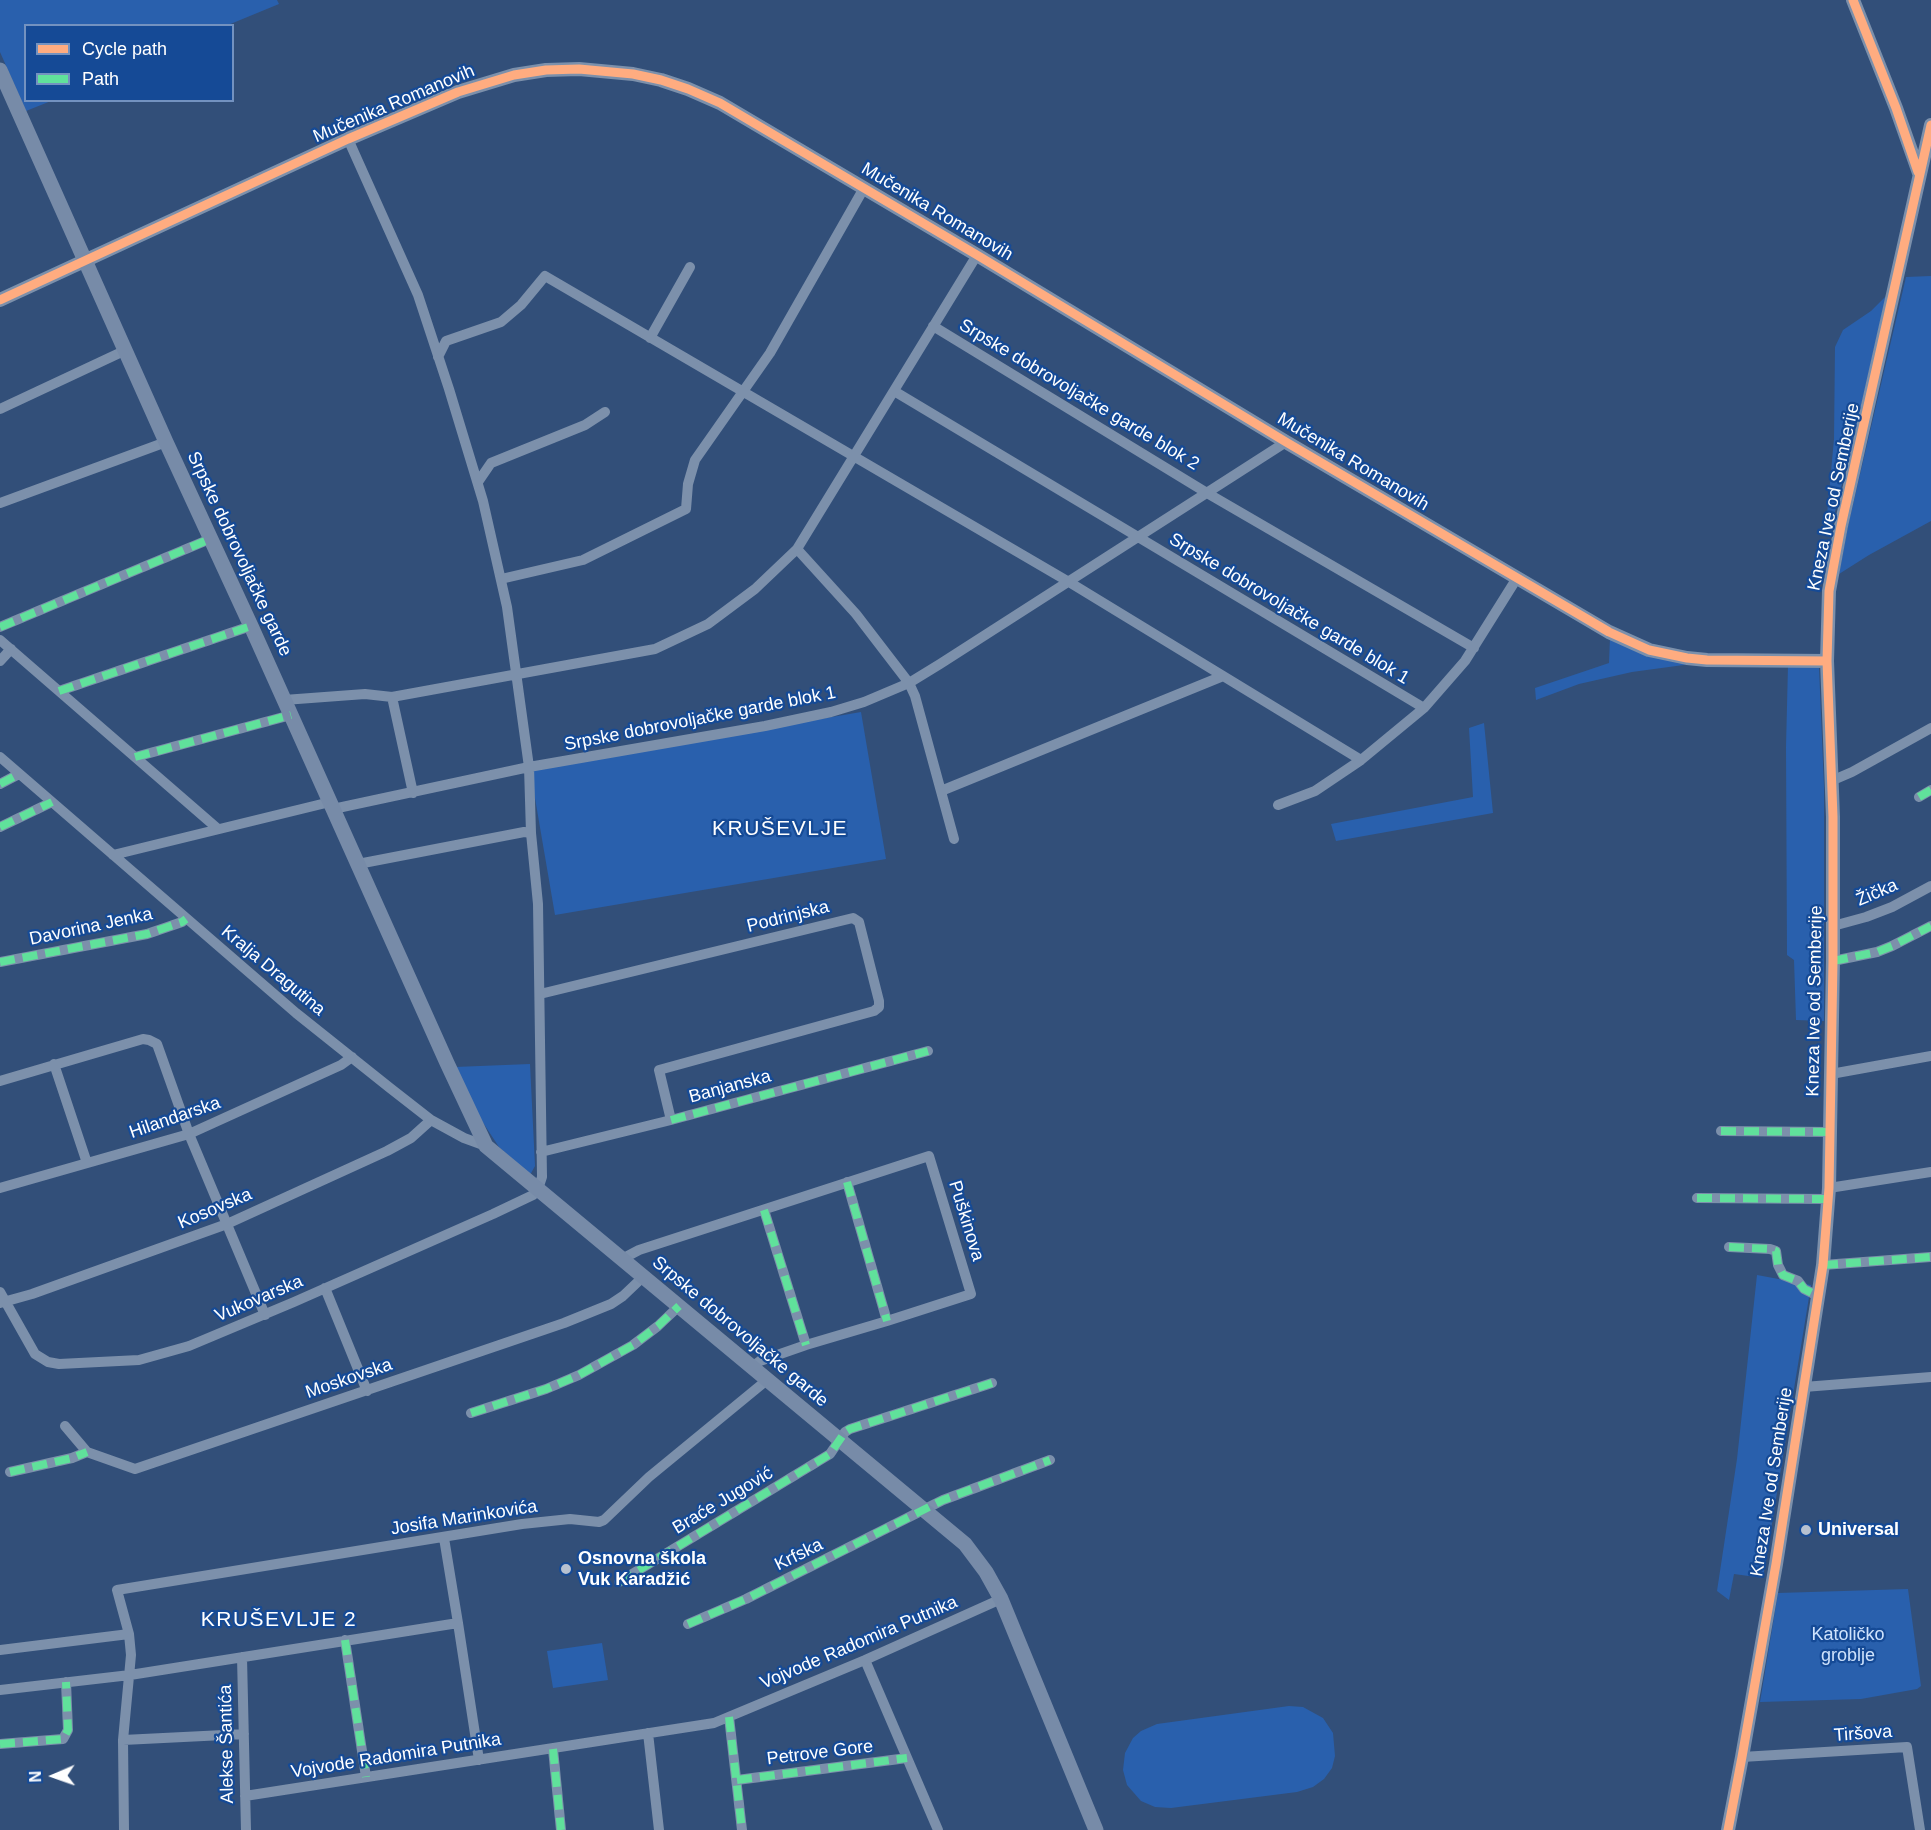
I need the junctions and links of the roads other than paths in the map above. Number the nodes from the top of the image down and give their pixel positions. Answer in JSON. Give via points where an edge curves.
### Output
{"nodes":[{"id":1,"x":1853,"y":0,"type":"edge"},
{"id":2,"x":0,"y":70,"type":"edge"},
{"id":3,"x":1931,"y":125,"type":"edge"},
{"id":4,"x":348,"y":139,"type":"junction"},
{"id":5,"x":1919,"y":175,"type":"junction"},
{"id":6,"x":864,"y":188,"type":"junction"},
{"id":7,"x":977,"y":255,"type":"junction"},
{"id":8,"x":86,"y":260,"type":"junction"},
{"id":9,"x":690,"y":267,"type":"dead end"},
{"id":10,"x":0,"y":300,"type":"edge"},
{"id":11,"x":933,"y":326,"type":"junction"},
{"id":12,"x":650,"y":338,"type":"junction"},
{"id":13,"x":432,"y":339,"type":"junction"},
{"id":14,"x":446,"y":341,"type":"junction"},
{"id":15,"x":126,"y":350,"type":"junction"},
{"id":16,"x":438,"y":357,"type":"junction"},
{"id":17,"x":743,"y":391,"type":"junction"},
{"id":18,"x":894,"y":391,"type":"junction"},
{"id":19,"x":0,"y":409,"type":"edge"},
{"id":20,"x":605,"y":412,"type":"dead end"},
{"id":21,"x":166,"y":442,"type":"junction"},
{"id":22,"x":1286,"y":442,"type":"junction"},
{"id":23,"x":470,"y":455,"type":"junction"},
{"id":24,"x":854,"y":456,"type":"junction"},
{"id":25,"x":491,"y":463,"type":"junction"},
{"id":26,"x":478,"y":482,"type":"junction"},
{"id":27,"x":1207,"y":493,"type":"junction"},
{"id":28,"x":0,"y":503,"type":"edge"},
{"id":29,"x":1138,"y":538,"type":"junction"},
{"id":30,"x":210,"y":539,"type":"junction"},
{"id":31,"x":797,"y":549,"type":"junction"},
{"id":32,"x":1517,"y":578,"type":"junction"},
{"id":33,"x":501,"y":579,"type":"junction"},
{"id":34,"x":1068,"y":582,"type":"junction"},
{"id":35,"x":251,"y":626,"type":"junction"},
{"id":36,"x":0,"y":627,"type":"edge"},
{"id":37,"x":0,"y":640,"type":"edge"},
{"id":38,"x":1474,"y":648,"type":"junction"},
{"id":39,"x":11,"y":649,"type":"junction"},
{"id":40,"x":1827,"y":661,"type":"junction"},
{"id":41,"x":0,"y":662,"type":"edge"},
{"id":42,"x":517,"y":675,"type":"junction"},
{"id":43,"x":1223,"y":676,"type":"junction"},
{"id":44,"x":909,"y":682,"type":"junction"},
{"id":45,"x":59,"y":691,"type":"junction"},
{"id":46,"x":392,"y":697,"type":"junction"},
{"id":47,"x":284,"y":700,"type":"junction"},
{"id":48,"x":1424,"y":708,"type":"junction"},
{"id":49,"x":291,"y":715,"type":"junction"},
{"id":50,"x":1931,"y":728,"type":"edge"},
{"id":51,"x":135,"y":757,"type":"junction"},
{"id":52,"x":0,"y":758,"type":"edge"},
{"id":53,"x":1361,"y":760,"type":"junction"},
{"id":54,"x":529,"y":767,"type":"junction"},
{"id":55,"x":19,"y":774,"type":"junction"},
{"id":56,"x":1831,"y":782,"type":"junction"},
{"id":57,"x":0,"y":784,"type":"edge"},
{"id":58,"x":1931,"y":790,"type":"edge"},
{"id":59,"x":941,"y":791,"type":"junction"},
{"id":60,"x":413,"y":793,"type":"junction"},
{"id":61,"x":1919,"y":797,"type":"dead end"},
{"id":62,"x":52,"y":802,"type":"junction"},
{"id":63,"x":331,"y":806,"type":"junction"},
{"id":64,"x":1278,"y":806,"type":"dead end"},
{"id":65,"x":0,"y":827,"type":"edge"},
{"id":66,"x":218,"y":829,"type":"junction"},
{"id":67,"x":531,"y":833,"type":"junction"},
{"id":68,"x":954,"y":839,"type":"dead end"},
{"id":69,"x":113,"y":855,"type":"junction"},
{"id":70,"x":358,"y":864,"type":"junction"},
{"id":71,"x":1931,"y":886,"type":"edge"},
{"id":72,"x":186,"y":919,"type":"junction"},
{"id":73,"x":1833,"y":926,"type":"junction"},
{"id":74,"x":1931,"y":927,"type":"edge"},
{"id":75,"x":1833,"y":961,"type":"junction"},
{"id":76,"x":0,"y":962,"type":"edge"},
{"id":77,"x":540,"y":994,"type":"junction"},
{"id":78,"x":928,"y":1051,"type":"dead end"},
{"id":79,"x":1931,"y":1056,"type":"edge"},
{"id":80,"x":352,"y":1057,"type":"junction"},
{"id":81,"x":54,"y":1064,"type":"junction"},
{"id":82,"x":1831,"y":1074,"type":"junction"},
{"id":83,"x":0,"y":1081,"type":"edge"},
{"id":84,"x":431,"y":1120,"type":"junction"},
{"id":85,"x":670,"y":1120,"type":"junction"},
{"id":86,"x":1722,"y":1131,"type":"dead end"},
{"id":87,"x":1830,"y":1132,"type":"junction"},
{"id":88,"x":189,"y":1134,"type":"junction"},
{"id":89,"x":486,"y":1146,"type":"junction"},
{"id":90,"x":541,"y":1152,"type":"junction"},
{"id":91,"x":87,"y":1163,"type":"junction"},
{"id":92,"x":1931,"y":1172,"type":"edge"},
{"id":93,"x":847,"y":1182,"type":"junction"},
{"id":94,"x":0,"y":1188,"type":"edge"},
{"id":95,"x":538,"y":1189,"type":"junction"},
{"id":96,"x":1828,"y":1193,"type":"junction"},
{"id":97,"x":1697,"y":1198,"type":"dead end"},
{"id":98,"x":764,"y":1210,"type":"junction"},
{"id":99,"x":227,"y":1224,"type":"junction"},
{"id":100,"x":1729,"y":1247,"type":"dead end"},
{"id":101,"x":1931,"y":1257,"type":"edge"},
{"id":102,"x":622,"y":1259,"type":"junction"},
{"id":103,"x":1823,"y":1265,"type":"junction"},
{"id":104,"x":644,"y":1276,"type":"junction"},
{"id":105,"x":325,"y":1288,"type":"junction"},
{"id":106,"x":1818,"y":1296,"type":"junction"},
{"id":107,"x":2,"y":1299,"type":"edge"},
{"id":108,"x":679,"y":1305,"type":"junction"},
{"id":109,"x":265,"y":1315,"type":"junction"},
{"id":110,"x":887,"y":1321,"type":"junction"},
{"id":111,"x":806,"y":1345,"type":"junction"},
{"id":112,"x":752,"y":1367,"type":"junction"},
{"id":113,"x":1931,"y":1377,"type":"edge"},
{"id":114,"x":766,"y":1380,"type":"junction"},
{"id":115,"x":992,"y":1383,"type":"dead end"},
{"id":116,"x":1804,"y":1387,"type":"junction"},
{"id":117,"x":367,"y":1391,"type":"junction"},
{"id":118,"x":471,"y":1413,"type":"dead end"},
{"id":119,"x":65,"y":1426,"type":"dead end"},
{"id":120,"x":840,"y":1441,"type":"junction"},
{"id":121,"x":87,"y":1452,"type":"junction"},
{"id":122,"x":1050,"y":1460,"type":"dead end"},
{"id":123,"x":10,"y":1472,"type":"dead end"},
{"id":124,"x":923,"y":1510,"type":"junction"},
{"id":125,"x":444,"y":1538,"type":"junction"},
{"id":126,"x":619,"y":1582,"type":"dead end"},
{"id":127,"x":1001,"y":1599,"type":"junction"},
{"id":128,"x":458,"y":1623,"type":"junction"},
{"id":129,"x":688,"y":1624,"type":"dead end"},
{"id":130,"x":129,"y":1634,"type":"junction"},
{"id":131,"x":345,"y":1640,"type":"junction"},
{"id":132,"x":0,"y":1650,"type":"edge"},
{"id":133,"x":242,"y":1657,"type":"junction"},
{"id":134,"x":865,"y":1660,"type":"junction"},
{"id":135,"x":130,"y":1675,"type":"junction"},
{"id":136,"x":66,"y":1682,"type":"junction"},
{"id":137,"x":0,"y":1690,"type":"edge"},
{"id":138,"x":729,"y":1717,"type":"junction"},
{"id":139,"x":648,"y":1733,"type":"junction"},
{"id":140,"x":244,"y":1734,"type":"junction"},
{"id":141,"x":123,"y":1740,"type":"junction"},
{"id":142,"x":0,"y":1743,"type":"edge"},
{"id":143,"x":553,"y":1749,"type":"junction"},
{"id":144,"x":1742,"y":1757,"type":"junction"},
{"id":145,"x":907,"y":1758,"type":"junction"},
{"id":146,"x":478,"y":1760,"type":"junction"},
{"id":147,"x":366,"y":1777,"type":"junction"},
{"id":148,"x":736,"y":1780,"type":"junction"},
{"id":149,"x":245,"y":1796,"type":"junction"},
{"id":150,"x":1924,"y":1827,"type":"edge"},
{"id":151,"x":124,"y":1830,"type":"edge"},
{"id":152,"x":246,"y":1830,"type":"edge"},
{"id":153,"x":561,"y":1830,"type":"edge"},
{"id":154,"x":659,"y":1830,"type":"edge"},
{"id":155,"x":742,"y":1830,"type":"edge"},
{"id":156,"x":938,"y":1830,"type":"edge"},
{"id":157,"x":1096,"y":1830,"type":"edge"},
{"id":158,"x":1728,"y":1830,"type":"edge"}],
"edges":[{"from":1,"to":5,"type":"street"},
{"from":2,"to":8,"type":"main road","name":"Srpske dobrovoljačke garde"},
{"from":3,"to":5,"type":"street","name":"Kneza Ive od Semberije"},
{"from":4,"to":6,"type":"street","name":"Mučenika Romanovih","via":[[458,92],[514,75],[579,69],[661,80],[688,89],[720,103]]},
{"from":4,"to":8,"type":"street","name":"Mučenika Romanovih"},
{"from":4,"to":13,"type":"street","via":[[418,295]]},
{"from":5,"to":40,"type":"street","name":"Kneza Ive od Semberije","via":[[1836,551],[1829,591]]},
{"from":6,"to":7,"type":"street","name":"Mučenika Romanovih"},
{"from":6,"to":17,"type":"street","via":[[770,353]]},
{"from":7,"to":11,"type":"street","name":"Srpske dobrovoljačke garde blok 2"},
{"from":7,"to":22,"type":"street","name":"Mučenika Romanovih"},
{"from":8,"to":10,"type":"street","name":"Mučenika Romanovih"},
{"from":8,"to":15,"type":"main road","name":"Srpske dobrovoljačke garde"},
{"from":9,"to":12,"type":"street"},
{"from":11,"to":18,"type":"street","name":"Srpske dobrovoljačke garde blok 2"},
{"from":11,"to":27,"type":"street","name":"Srpske dobrovoljačke garde blok 2"},
{"from":12,"to":14,"type":"street","via":[[544,276],[501,322]]},
{"from":12,"to":17,"type":"street"},
{"from":13,"to":14,"type":"street"},
{"from":13,"to":16,"type":"street"},
{"from":14,"to":16,"type":"street"},
{"from":15,"to":19,"type":"street"},
{"from":15,"to":21,"type":"main road","name":"Srpske dobrovoljačke garde"},
{"from":16,"to":23,"type":"street"},
{"from":17,"to":24,"type":"street"},
{"from":17,"to":33,"type":"street","via":[[694,460],[686,508],[583,560]]},
{"from":18,"to":24,"type":"street","name":"Srpske dobrovoljačke garde blok 2"},
{"from":18,"to":29,"type":"street"},
{"from":20,"to":25,"type":"street","via":[[585,425]]},
{"from":21,"to":28,"type":"street"},
{"from":21,"to":30,"type":"main road","name":"Srpske dobrovoljačke garde"},
{"from":22,"to":27,"type":"street","name":"Srpske dobrovoljačke garde blok 1"},
{"from":22,"to":32,"type":"street","name":"Mučenika Romanovih"},
{"from":23,"to":25,"type":"street"},
{"from":23,"to":26,"type":"street"},
{"from":24,"to":31,"type":"street","name":"Srpske dobrovoljačke garde blok 2"},
{"from":24,"to":34,"type":"street"},
{"from":25,"to":26,"type":"street"},
{"from":26,"to":33,"type":"street"},
{"from":27,"to":29,"type":"street","name":"Srpske dobrovoljačke garde blok 1"},
{"from":27,"to":38,"type":"street"},
{"from":29,"to":34,"type":"street","name":"Srpske dobrovoljačke garde blok 1"},
{"from":29,"to":48,"type":"street","name":"Srpske dobrovoljačke garde blok 1"},
{"from":30,"to":35,"type":"main road","name":"Srpske dobrovoljačke garde"},
{"from":30,"to":36,"type":"street"},
{"from":31,"to":42,"type":"street","name":"Srpske dobrovoljačke garde blok 2","via":[[755,589],[708,624],[655,650]]},
{"from":31,"to":44,"type":"street","via":[[856,614]]},
{"from":32,"to":38,"type":"street"},
{"from":32,"to":40,"type":"street","name":"Mučenika Romanovih","via":[[1609,632],[1648,650],[1707,660]]},
{"from":33,"to":42,"type":"street"},
{"from":34,"to":43,"type":"street"},
{"from":34,"to":44,"type":"street","name":"Srpske dobrovoljačke garde blok 1"},
{"from":35,"to":45,"type":"street"},
{"from":35,"to":47,"type":"main road","name":"Srpske dobrovoljačke garde"},
{"from":37,"to":39,"type":"street"},
{"from":38,"to":48,"type":"street"},
{"from":39,"to":41,"type":"street"},
{"from":39,"to":45,"type":"street"},
{"from":40,"to":56,"type":"street","name":"Kneza Ive od Semberije"},
{"from":42,"to":46,"type":"street","name":"Srpske dobrovoljačke garde blok 2"},
{"from":42,"to":54,"type":"street"},
{"from":43,"to":53,"type":"street"},
{"from":43,"to":59,"type":"street"},
{"from":44,"to":54,"type":"street","name":"Srpske dobrovoljačke garde blok 1","via":[[831,712]]},
{"from":44,"to":59,"type":"street"},
{"from":45,"to":51,"type":"street"},
{"from":46,"to":47,"type":"street","name":"Srpske dobrovoljačke garde blok 2","via":[[365,694]]},
{"from":46,"to":60,"type":"street"},
{"from":47,"to":49,"type":"main road","name":"Srpske dobrovoljačke garde"},
{"from":48,"to":53,"type":"street"},
{"from":49,"to":51,"type":"street"},
{"from":49,"to":63,"type":"main road","name":"Srpske dobrovoljačke garde"},
{"from":50,"to":56,"type":"street"},
{"from":51,"to":66,"type":"street"},
{"from":52,"to":55,"type":"street","name":"Kralja Dragutina"},
{"from":53,"to":64,"type":"street","via":[[1315,791]]},
{"from":54,"to":60,"type":"street","name":"Srpske dobrovoljačke garde blok 1"},
{"from":54,"to":67,"type":"street"},
{"from":55,"to":57,"type":"street"},
{"from":55,"to":62,"type":"street","name":"Kralja Dragutina"},
{"from":56,"to":73,"type":"street","name":"Kneza Ive od Semberije"},
{"from":58,"to":61,"type":"street"},
{"from":59,"to":68,"type":"street"},
{"from":60,"to":63,"type":"street","name":"Srpske dobrovoljačke garde blok 1"},
{"from":62,"to":65,"type":"street"},
{"from":62,"to":69,"type":"street","name":"Kralja Dragutina"},
{"from":63,"to":66,"type":"street","name":"Srpske dobrovoljačke garde blok 1"},
{"from":63,"to":70,"type":"main road","name":"Srpske dobrovoljačke garde"},
{"from":66,"to":69,"type":"street","name":"Srpske dobrovoljačke garde blok 1"},
{"from":67,"to":70,"type":"street"},
{"from":67,"to":77,"type":"street","via":[[538,904]]},
{"from":69,"to":72,"type":"street","name":"Kralja Dragutina"},
{"from":70,"to":89,"type":"main road","name":"Srpske dobrovoljačke garde"},
{"from":71,"to":73,"type":"street","name":"Žička","via":[[1892,907]]},
{"from":72,"to":76,"type":"street","name":"Davorina Jenka","via":[[147,934]]},
{"from":72,"to":80,"type":"street","name":"Kralja Dragutina"},
{"from":73,"to":75,"type":"street","name":"Kneza Ive od Semberije"},
{"from":74,"to":75,"type":"street","name":"Kneza Ive od Semberije","via":[[1877,952]]},
{"from":75,"to":82,"type":"street","name":"Kneza Ive od Semberije"},
{"from":77,"to":85,"type":"street","name":"Podrinjska","via":[[853,918],[859,922],[879,1007],[659,1070]]},
{"from":77,"to":90,"type":"street"},
{"from":78,"to":85,"type":"street","name":"Banjanska"},
{"from":79,"to":82,"type":"street"},
{"from":80,"to":84,"type":"street","name":"Kralja Dragutina"},
{"from":80,"to":88,"type":"street","name":"Hilandarska"},
{"from":81,"to":83,"type":"street"},
{"from":81,"to":88,"type":"street","via":[[143,1039],[157,1044]]},
{"from":81,"to":91,"type":"street"},
{"from":82,"to":87,"type":"street","name":"Kneza Ive od Semberije"},
{"from":84,"to":89,"type":"street","name":"Kralja Dragutina"},
{"from":84,"to":99,"type":"street","name":"Kosovska","via":[[411,1138],[387,1151]]},
{"from":85,"to":90,"type":"street","name":"Banjanska"},
{"from":86,"to":87,"type":"street"},
{"from":87,"to":96,"type":"street","name":"Kneza Ive od Semberije"},
{"from":88,"to":91,"type":"street","name":"Hilandarska"},
{"from":88,"to":99,"type":"street"},
{"from":89,"to":95,"type":"main road","name":"Srpske dobrovoljačke garde"},
{"from":90,"to":95,"type":"street","via":[[542,1177]]},
{"from":91,"to":94,"type":"street","name":"Hilandarska"},
{"from":92,"to":96,"type":"street"},
{"from":93,"to":98,"type":"street","name":"Puškinova"},
{"from":93,"to":110,"type":"street"},
{"from":93,"to":110,"type":"street","name":"Puškinova","via":[[929,1156],[971,1294]]},
{"from":95,"to":102,"type":"main road","name":"Srpske dobrovoljačke garde"},
{"from":95,"to":105,"type":"street","name":"Vukovarska","via":[[493,1215]]},
{"from":96,"to":97,"type":"street"},
{"from":96,"to":103,"type":"street","name":"Kneza Ive od Semberije"},
{"from":98,"to":102,"type":"street","name":"Puškinova"},
{"from":98,"to":111,"type":"street"},
{"from":99,"to":107,"type":"street","name":"Kosovska"},
{"from":99,"to":109,"type":"street"},
{"from":100,"to":106,"type":"street","via":[[1776,1251],[1783,1275]]},
{"from":101,"to":103,"type":"street"},
{"from":102,"to":104,"type":"main road","name":"Srpske dobrovoljačke garde"},
{"from":103,"to":106,"type":"street","name":"Kneza Ive od Semberije"},
{"from":104,"to":108,"type":"main road","name":"Srpske dobrovoljačke garde"},
{"from":104,"to":117,"type":"street","name":"Moskovska","via":[[623,1296],[599,1309]]},
{"from":105,"to":109,"type":"street","name":"Vukovarska"},
{"from":105,"to":117,"type":"street"},
{"from":106,"to":116,"type":"street","name":"Kneza Ive od Semberije"},
{"from":107,"to":109,"type":"street","name":"Vukovarska","via":[[35,1354],[59,1364],[138,1360],[189,1346]]},
{"from":108,"to":112,"type":"main road","name":"Srpske dobrovoljačke garde"},
{"from":108,"to":118,"type":"street","via":[[633,1344],[588,1370],[546,1389]]},
{"from":110,"to":111,"type":"street","name":"Puškinova"},
{"from":111,"to":112,"type":"street","name":"Puškinova"},
{"from":112,"to":114,"type":"main road","name":"Srpske dobrovoljačke garde"},
{"from":113,"to":116,"type":"street","name":"Kneza Ive od Semberije"},
{"from":114,"to":120,"type":"main road","name":"Srpske dobrovoljačke garde"},
{"from":114,"to":125,"type":"street","name":"Josifa Marinkovića","via":[[649,1477],[604,1520],[551,1521]]},
{"from":115,"to":120,"type":"street","name":"Braće Jugović","via":[[850,1430]]},
{"from":116,"to":144,"type":"street","name":"Kneza Ive od Semberije"},
{"from":117,"to":121,"type":"street","name":"Moskovska","via":[[135,1469]]},
{"from":119,"to":121,"type":"street"},
{"from":120,"to":124,"type":"main road","name":"Srpske dobrovoljačke garde"},
{"from":120,"to":126,"type":"street","name":"Braće Jugović","via":[[830,1454]]},
{"from":121,"to":123,"type":"street"},
{"from":122,"to":124,"type":"street","name":"Krfska"},
{"from":124,"to":127,"type":"main road","name":"Srpske dobrovoljačke garde","via":[[964,1544]]},
{"from":124,"to":129,"type":"street","name":"Krfska"},
{"from":125,"to":128,"type":"street"},
{"from":125,"to":130,"type":"street","name":"Josifa Marinkovića","via":[[117,1590]]},
{"from":127,"to":134,"type":"street","name":"Vojvode Radomira Putnika"},
{"from":127,"to":157,"type":"main road","name":"Srpske dobrovoljačke garde"},
{"from":128,"to":131,"type":"street"},
{"from":128,"to":146,"type":"street"},
{"from":130,"to":132,"type":"street"},
{"from":130,"to":135,"type":"street"},
{"from":131,"to":133,"type":"street"},
{"from":131,"to":147,"type":"street"},
{"from":133,"to":135,"type":"street"},
{"from":133,"to":140,"type":"street","name":"Alekse Šantića"},
{"from":134,"to":138,"type":"street","name":"Vojvode Radomira Putnika"},
{"from":134,"to":145,"type":"street","name":"Petrove Gore"},
{"from":135,"to":136,"type":"street"},
{"from":135,"to":141,"type":"street"},
{"from":136,"to":137,"type":"street"},
{"from":136,"to":142,"type":"street","via":[[68,1730],[63,1739]]},
{"from":138,"to":139,"type":"street","name":"Vojvode Radomira Putnika"},
{"from":138,"to":148,"type":"street"},
{"from":139,"to":143,"type":"street","name":"Vojvode Radomira Putnika"},
{"from":139,"to":154,"type":"street"},
{"from":140,"to":141,"type":"street"},
{"from":140,"to":149,"type":"street","name":"Alekse Šantića"},
{"from":141,"to":151,"type":"street"},
{"from":143,"to":146,"type":"street","name":"Vojvode Radomira Putnika"},
{"from":143,"to":153,"type":"street"},
{"from":144,"to":150,"type":"street","name":"Tiršova","via":[[1907,1747]]},
{"from":144,"to":158,"type":"street","name":"Kneza Ive od Semberije"},
{"from":145,"to":148,"type":"street","name":"Petrove Gore"},
{"from":145,"to":156,"type":"street","name":"Petrove Gore"},
{"from":146,"to":147,"type":"street","name":"Vojvode Radomira Putnika"},
{"from":147,"to":149,"type":"street","name":"Vojvode Radomira Putnika"},
{"from":148,"to":155,"type":"street"},
{"from":149,"to":152,"type":"street","name":"Alekse Šantića"}]}
